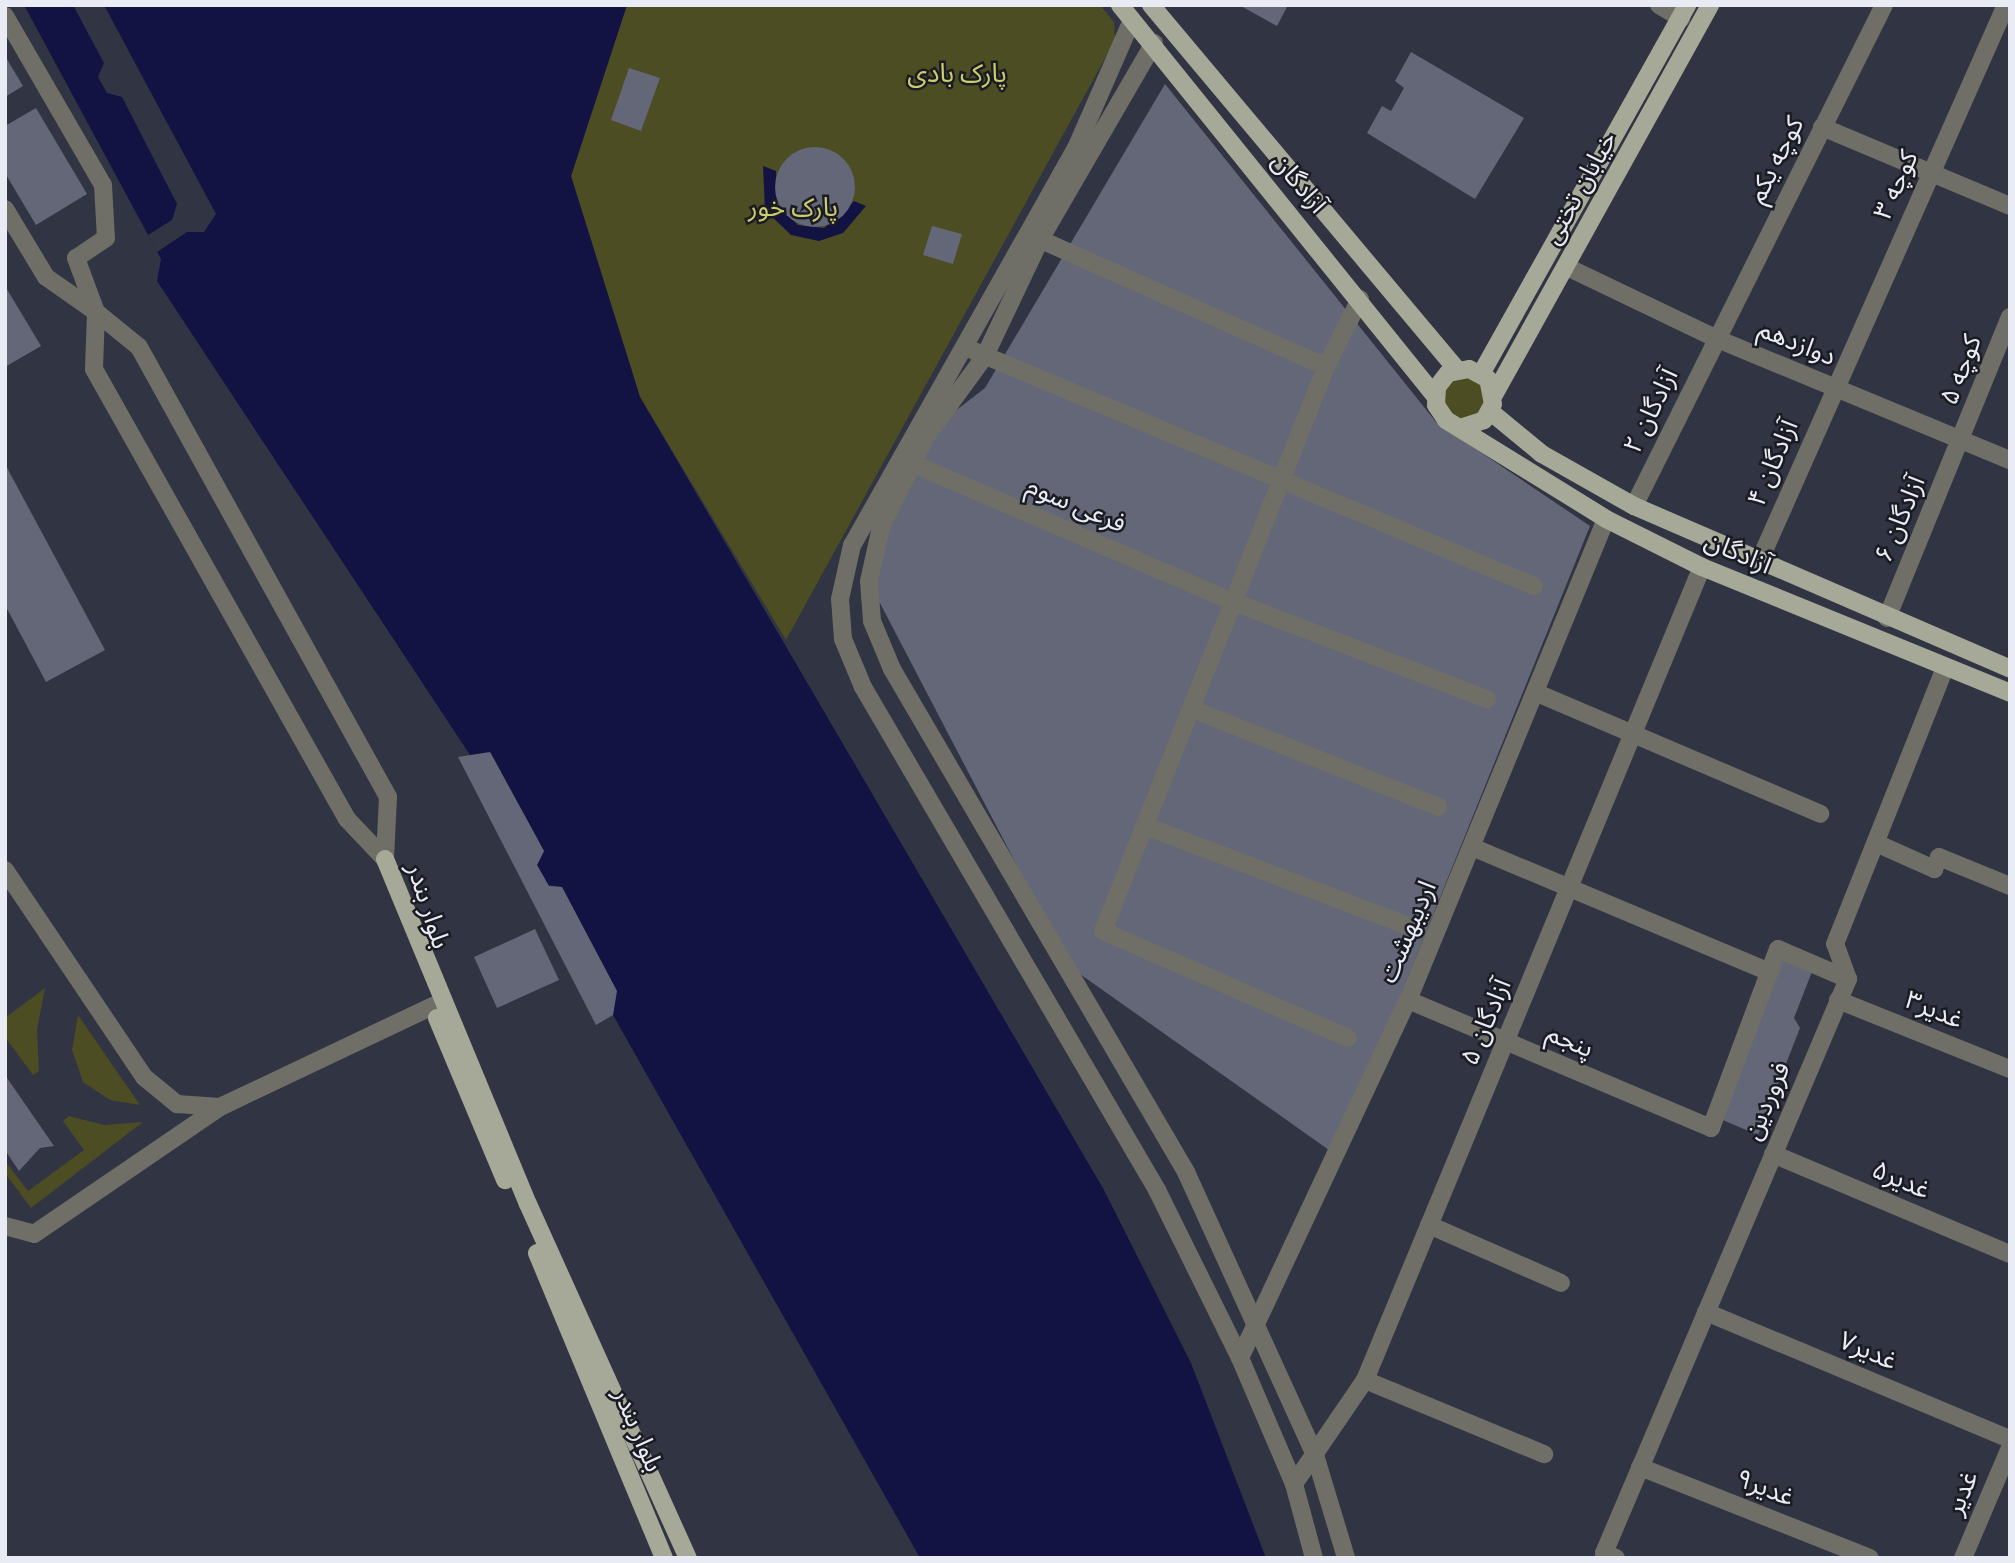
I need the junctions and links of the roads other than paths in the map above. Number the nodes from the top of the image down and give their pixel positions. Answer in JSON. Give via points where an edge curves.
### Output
{"nodes":[{"id":1,"x":1119,"y":5,"type":"edge"},
{"id":2,"x":1152,"y":5,"type":"edge"},
{"id":3,"x":1659,"y":5,"type":"edge"},
{"id":4,"x":1710,"y":5,"type":"edge"},
{"id":5,"x":1884,"y":5,"type":"edge"},
{"id":6,"x":2006,"y":5,"type":"edge"},
{"id":7,"x":1136,"y":12,"type":"edge"},
{"id":8,"x":1684,"y":12,"type":"edge"},
{"id":9,"x":1171,"y":13,"type":"edge"},
{"id":10,"x":5,"y":16,"type":"edge"},
{"id":11,"x":1154,"y":43,"type":"junction"},
{"id":12,"x":1822,"y":127,"type":"junction"},
{"id":13,"x":1931,"y":171,"type":"junction"},
{"id":14,"x":2010,"y":206,"type":"edge"},
{"id":15,"x":5,"y":209,"type":"edge"},
{"id":16,"x":1033,"y":237,"type":"junction"},
{"id":17,"x":1567,"y":267,"type":"junction"},
{"id":18,"x":1360,"y":299,"type":"junction"},
{"id":19,"x":96,"y":312,"type":"junction"},
{"id":20,"x":2010,"y":317,"type":"edge"},
{"id":21,"x":1715,"y":338,"type":"junction"},
{"id":22,"x":968,"y":348,"type":"junction"},
{"id":23,"x":985,"y":356,"type":"junction"},
{"id":24,"x":1326,"y":367,"type":"junction"},
{"id":25,"x":1456,"y":369,"type":"junction"},
{"id":26,"x":1481,"y":374,"type":"junction"},
{"id":27,"x":1834,"y":386,"type":"junction"},
{"id":28,"x":1435,"y":396,"type":"junction"},
{"id":29,"x":1492,"y":403,"type":"junction"},
{"id":30,"x":1463,"y":427,"type":"junction"},
{"id":31,"x":1962,"y":441,"type":"junction"},
{"id":32,"x":897,"y":456,"type":"junction"},
{"id":33,"x":2010,"y":460,"type":"edge"},
{"id":34,"x":1282,"y":484,"type":"junction"},
{"id":35,"x":1634,"y":506,"type":"junction"},
{"id":36,"x":1606,"y":519,"type":"junction"},
{"id":37,"x":1759,"y":562,"type":"junction"},
{"id":38,"x":1702,"y":567,"type":"junction"},
{"id":39,"x":1534,"y":586,"type":"dead end"},
{"id":40,"x":1234,"y":602,"type":"junction"},
{"id":41,"x":1887,"y":618,"type":"junction"},
{"id":42,"x":1945,"y":667,"type":"junction"},
{"id":43,"x":2009,"y":667,"type":"edge"},
{"id":44,"x":1537,"y":693,"type":"junction"},
{"id":45,"x":2010,"y":693,"type":"edge"},
{"id":46,"x":1487,"y":699,"type":"dead end"},
{"id":47,"x":1192,"y":709,"type":"junction"},
{"id":48,"x":1634,"y":735,"type":"junction"},
{"id":49,"x":1438,"y":807,"type":"dead end"},
{"id":50,"x":1820,"y":814,"type":"dead end"},
{"id":51,"x":1145,"y":826,"type":"junction"},
{"id":52,"x":1876,"y":843,"type":"junction"},
{"id":53,"x":1472,"y":847,"type":"junction"},
{"id":54,"x":385,"y":859,"type":"junction"},
{"id":55,"x":5,"y":870,"type":"edge"},
{"id":56,"x":2010,"y":886,"type":"edge"},
{"id":57,"x":1570,"y":888,"type":"junction"},
{"id":58,"x":1403,"y":924,"type":"dead end"},
{"id":59,"x":1770,"y":972,"type":"junction"},
{"id":60,"x":1848,"y":979,"type":"junction"},
{"id":61,"x":1408,"y":1000,"type":"junction"},
{"id":62,"x":1838,"y":1000,"type":"junction"},
{"id":63,"x":432,"y":1006,"type":"junction"},
{"id":64,"x":1348,"y":1038,"type":"dead end"},
{"id":65,"x":1506,"y":1043,"type":"junction"},
{"id":66,"x":2010,"y":1069,"type":"edge"},
{"id":67,"x":220,"y":1107,"type":"junction"},
{"id":68,"x":1773,"y":1154,"type":"junction"},
{"id":69,"x":1429,"y":1225,"type":"junction"},
{"id":70,"x":5,"y":1226,"type":"edge"},
{"id":71,"x":2010,"y":1254,"type":"edge"},
{"id":72,"x":1561,"y":1283,"type":"dead end"},
{"id":73,"x":1706,"y":1312,"type":"junction"},
{"id":74,"x":1258,"y":1320,"type":"junction"},
{"id":75,"x":1240,"y":1358,"type":"junction"},
{"id":76,"x":1365,"y":1380,"type":"junction"},
{"id":77,"x":2010,"y":1439,"type":"edge"},
{"id":78,"x":2010,"y":1448,"type":"edge"},
{"id":79,"x":1544,"y":1454,"type":"dead end"},
{"id":80,"x":1315,"y":1455,"type":"junction"},
{"id":81,"x":1640,"y":1467,"type":"junction"},
{"id":82,"x":1294,"y":1484,"type":"junction"},
{"id":83,"x":1610,"y":1555,"type":"edge"},
{"id":84,"x":664,"y":1558,"type":"edge"},
{"id":85,"x":688,"y":1558,"type":"edge"},
{"id":86,"x":1314,"y":1558,"type":"edge"},
{"id":87,"x":1346,"y":1558,"type":"edge"},
{"id":88,"x":1870,"y":1558,"type":"edge"},
{"id":89,"x":1964,"y":1558,"type":"edge"}],
"edges":[{"from":1,"to":7,"type":"main road","name":"آزادگان"},
{"from":2,"to":9,"type":"main road","name":"آزادگان"},
{"from":3,"to":8,"type":"street"},
{"from":4,"to":17,"type":"main road","name":"خیابان تختی"},
{"from":5,"to":12,"type":"street","name":"کوچه یکم"},
{"from":6,"to":13,"type":"street","name":"کوچه ۳"},
{"from":7,"to":11,"type":"main road","name":"آزادگان"},
{"from":7,"to":16,"type":"street"},
{"from":8,"to":26,"type":"main road","name":"خیابان تختی"},
{"from":9,"to":11,"type":"main road"},
{"from":9,"to":25,"type":"main road","name":"آزادگان"},
{"from":10,"to":19,"type":"street","via":[[103,185],[106,238],[76,258]]},
{"from":11,"to":16,"type":"street"},
{"from":11,"to":18,"type":"main road","name":"آزادگان"},
{"from":12,"to":13,"type":"street"},
{"from":12,"to":21,"type":"street","name":"کوچه یکم"},
{"from":13,"to":14,"type":"street"},
{"from":13,"to":27,"type":"street","name":"کوچه ۳"},
{"from":15,"to":19,"type":"street","via":[[46,277]]},
{"from":16,"to":22,"type":"street"},
{"from":16,"to":23,"type":"street"},
{"from":16,"to":24,"type":"street"},
{"from":17,"to":21,"type":"street","name":"دوازدهم"},
{"from":17,"to":29,"type":"main road","name":"خیابان تختی"},
{"from":18,"to":24,"type":"street"},
{"from":18,"to":28,"type":"main road","name":"آزادگان"},
{"from":19,"to":54,"type":"street","via":[[94,369],[347,819]]},
{"from":19,"to":54,"type":"street","via":[[139,347],[388,797]]},
{"from":20,"to":31,"type":"street","name":"کوچه ۵"},
{"from":21,"to":27,"type":"street","name":"دوازدهم"},
{"from":21,"to":35,"type":"street","name":"آزادگان ۲"},
{"from":22,"to":23,"type":"street"},
{"from":22,"to":32,"type":"street"},
{"from":23,"to":34,"type":"street"},
{"from":23,"to":74,"type":"street","via":[[925,438],[881,527],[869,581],[872,621],[892,669],[1186,1172]]},
{"from":24,"to":34,"type":"street"},
{"from":25,"to":26,"type":"main road"},
{"from":25,"to":28,"type":"main road","via":[[1441,379]]},
{"from":26,"to":29,"type":"main road"},
{"from":27,"to":31,"type":"street","name":"دوازدهم"},
{"from":27,"to":37,"type":"street","name":"آزادگان ۴"},
{"from":28,"to":30,"type":"main road","via":[[1446,421]]},
{"from":29,"to":30,"type":"main road"},
{"from":29,"to":35,"type":"main road","name":"آزادگان","via":[[1542,454]]},
{"from":30,"to":36,"type":"main road","name":"آزادگان"},
{"from":31,"to":33,"type":"street","name":"دوازدهم"},
{"from":31,"to":41,"type":"street","name":"آزادگان ۶"},
{"from":32,"to":40,"type":"street","name":"فرعی سوم"},
{"from":32,"to":75,"type":"street","via":[[844,573],[843,639],[863,687],[1157,1190]]},
{"from":34,"to":39,"type":"street"},
{"from":34,"to":40,"type":"street"},
{"from":35,"to":37,"type":"main road","name":"آزادگان"},
{"from":36,"to":38,"type":"main road","name":"آزادگان"},
{"from":36,"to":44,"type":"street","name":"اردیبهشت"},
{"from":37,"to":41,"type":"main road","name":"آزادگان"},
{"from":38,"to":42,"type":"main road","name":"آزادگان"},
{"from":38,"to":48,"type":"street","name":"آزادگان ۵"},
{"from":40,"to":46,"type":"street","name":"فرعی سوم"},
{"from":40,"to":47,"type":"street"},
{"from":41,"to":43,"type":"main road","name":"آزادگان"},
{"from":42,"to":45,"type":"main road","name":"آزادگان"},
{"from":42,"to":52,"type":"street"},
{"from":44,"to":48,"type":"street"},
{"from":44,"to":53,"type":"street","name":"اردیبهشت"},
{"from":47,"to":49,"type":"street"},
{"from":47,"to":51,"type":"street"},
{"from":48,"to":50,"type":"street"},
{"from":48,"to":57,"type":"street","name":"آزادگان ۵"},
{"from":51,"to":58,"type":"street"},
{"from":51,"to":64,"type":"street","via":[[1103,932]]},
{"from":52,"to":56,"type":"street","via":[[1934,869],[1939,857]]},
{"from":52,"to":60,"type":"street","via":[[1835,944]]},
{"from":53,"to":57,"type":"street"},
{"from":53,"to":61,"type":"street","name":"اردیبهشت"},
{"from":54,"to":63,"type":"main road","name":"بلوار بندر"},
{"from":54,"to":85,"type":"main road","name":"بلوار بندر","via":[[528,1204]]},
{"from":55,"to":67,"type":"street","via":[[152,1087],[177,1104]]},
{"from":57,"to":59,"type":"street"},
{"from":57,"to":65,"type":"street","name":"آزادگان ۵"},
{"from":59,"to":60,"type":"street","via":[[1778,949]]},
{"from":59,"to":65,"type":"street","name":"پنجم","via":[[1711,1128]]},
{"from":60,"to":62,"type":"street","name":"فروردین"},
{"from":61,"to":65,"type":"street","name":"پنجم"},
{"from":61,"to":74,"type":"street","name":"اردیبهشت"},
{"from":62,"to":66,"type":"street","name":"غدیر۳"},
{"from":62,"to":68,"type":"street","name":"فروردین"},
{"from":63,"to":67,"type":"street"},
{"from":63,"to":84,"type":"main road","name":"بلوار بندر"},
{"from":65,"to":69,"type":"street","name":"آزادگان ۵"},
{"from":67,"to":70,"type":"street","via":[[34,1234]]},
{"from":68,"to":71,"type":"street","name":"غدیر۵"},
{"from":68,"to":73,"type":"street","name":"فروردین"},
{"from":69,"to":72,"type":"street"},
{"from":69,"to":76,"type":"street","name":"آزادگان ۵"},
{"from":73,"to":77,"type":"street","name":"غدیر۷"},
{"from":73,"to":81,"type":"street","name":"فروردین"},
{"from":74,"to":75,"type":"street","name":"اردیبهشت"},
{"from":74,"to":80,"type":"street"},
{"from":75,"to":82,"type":"street"},
{"from":76,"to":79,"type":"street"},
{"from":76,"to":80,"type":"street","name":"آزادگان ۵"},
{"from":78,"to":89,"type":"street","name":"غدیر"},
{"from":80,"to":82,"type":"street","name":"آزادگان ۵"},
{"from":80,"to":87,"type":"street"},
{"from":81,"to":83,"type":"street","name":"فروردین"},
{"from":81,"to":88,"type":"street","name":"غدیر۹"},
{"from":82,"to":86,"type":"street"}]}
